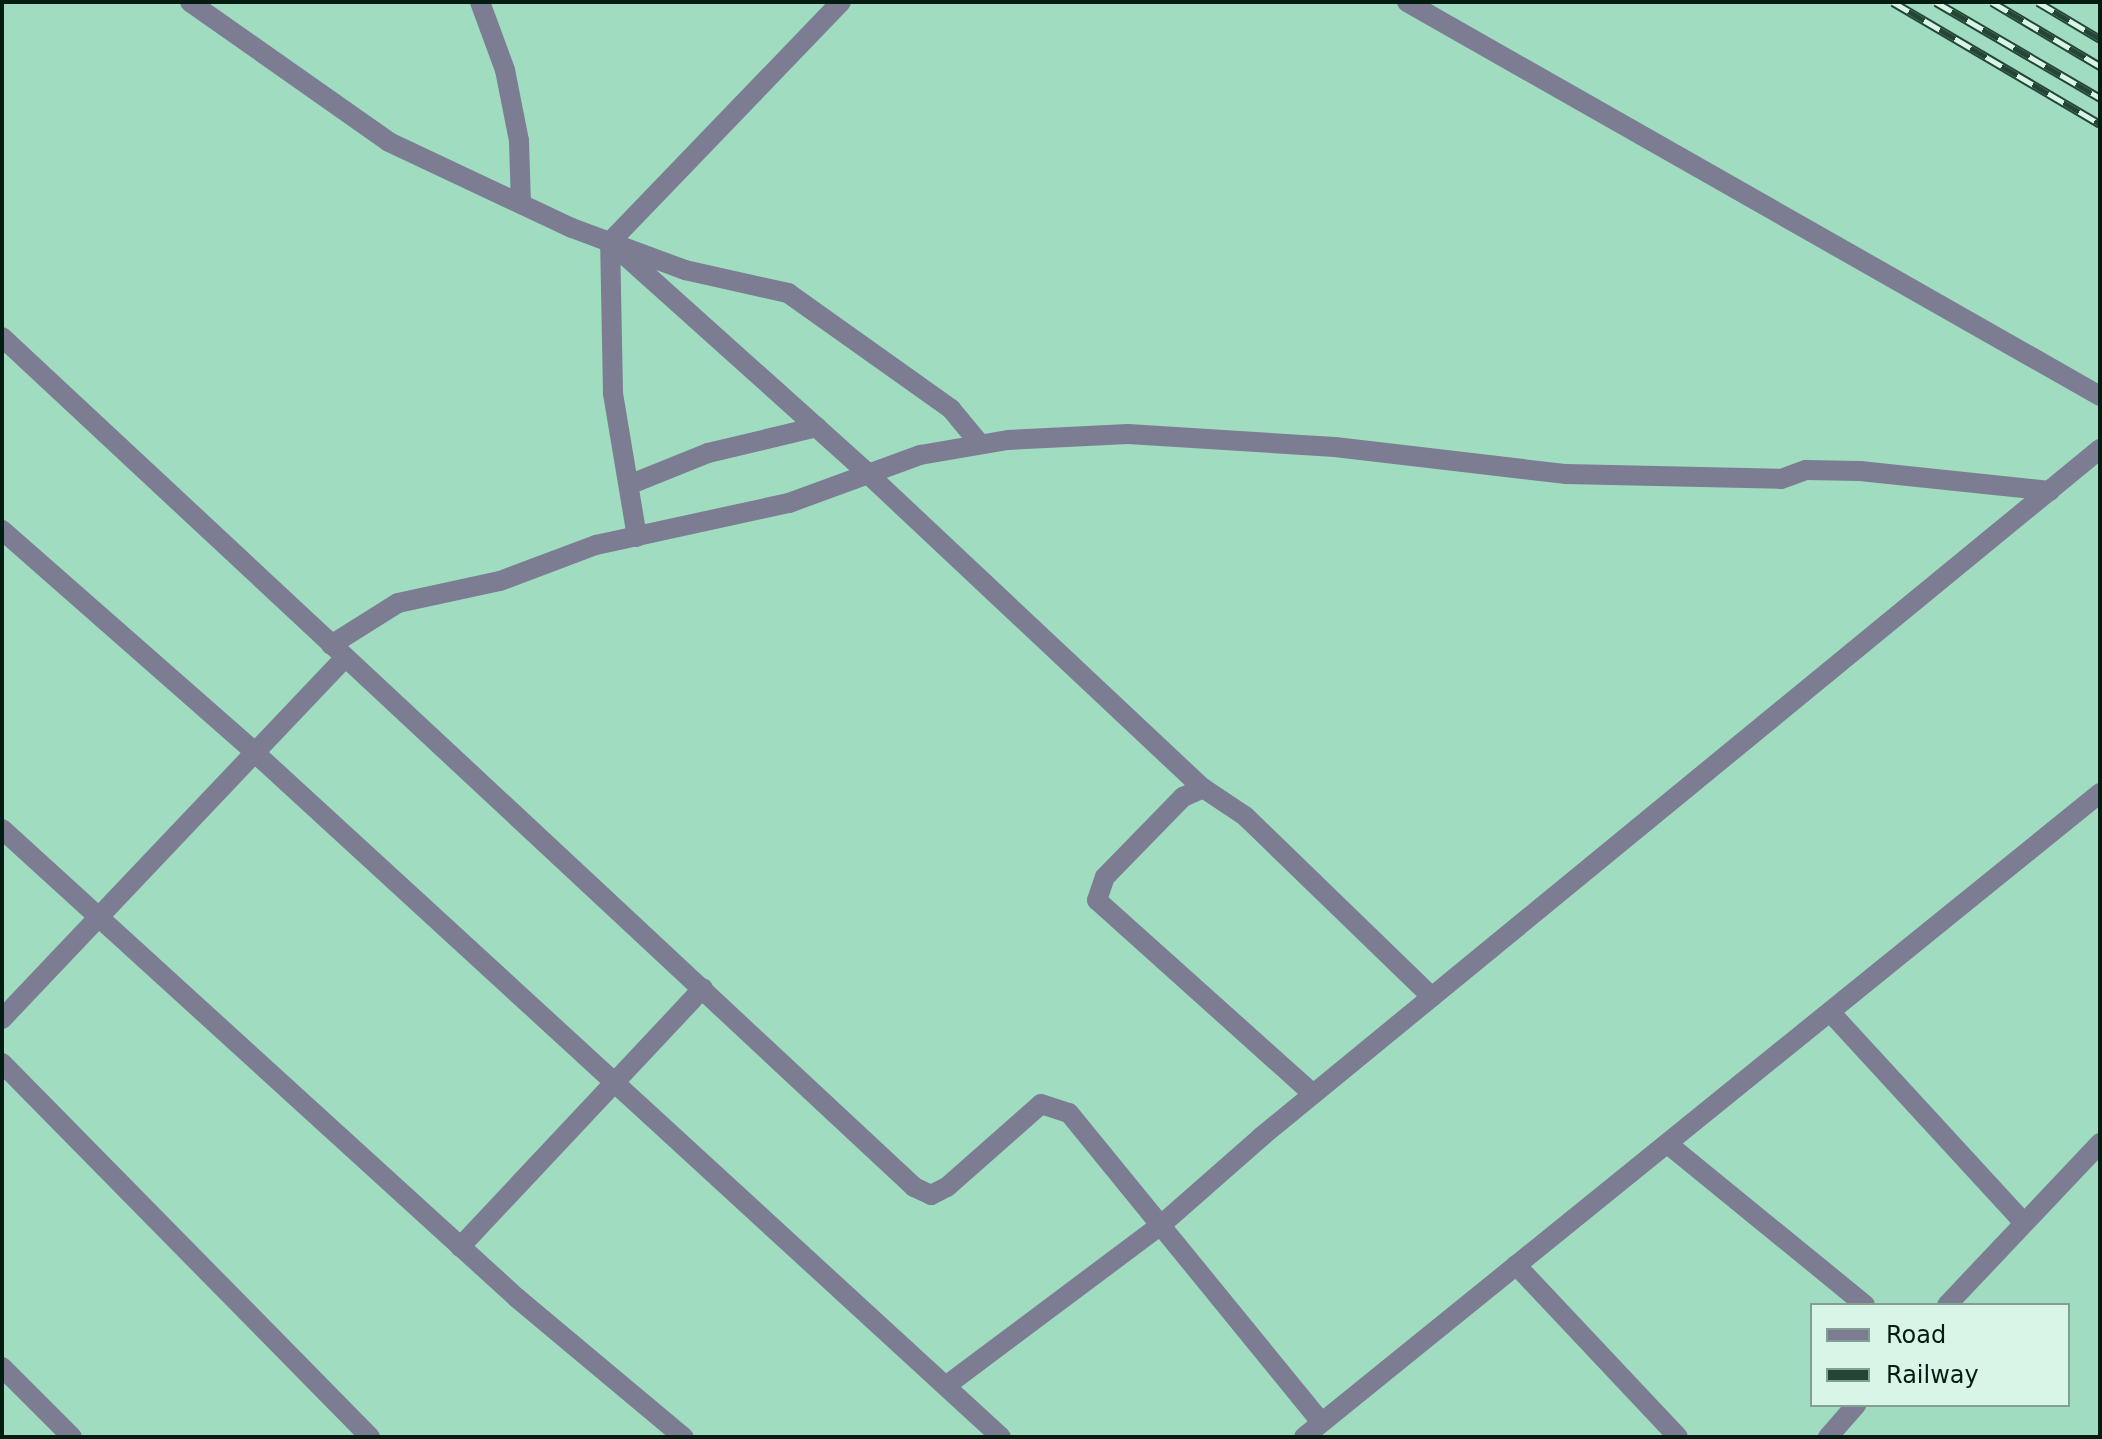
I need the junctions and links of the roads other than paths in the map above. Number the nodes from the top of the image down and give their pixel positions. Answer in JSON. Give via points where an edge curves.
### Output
{"nodes":[{"id":1,"x":190,"y":2,"type":"edge"},
{"id":2,"x":480,"y":2,"type":"edge"},
{"id":3,"x":1407,"y":2,"type":"edge"},
{"id":4,"x":832,"y":4,"type":"edge"},
{"id":5,"x":521,"y":204,"type":"junction"},
{"id":6,"x":610,"y":242,"type":"junction"},
{"id":7,"x":2,"y":337,"type":"edge"},
{"id":8,"x":2100,"y":396,"type":"edge"},
{"id":9,"x":817,"y":427,"type":"junction"},
{"id":10,"x":980,"y":444,"type":"junction"},
{"id":11,"x":2100,"y":449,"type":"edge"},
{"id":12,"x":866,"y":472,"type":"junction"},
{"id":13,"x":631,"y":484,"type":"junction"},
{"id":14,"x":2050,"y":491,"type":"junction"},
{"id":15,"x":2,"y":530,"type":"edge"},
{"id":16,"x":637,"y":537,"type":"junction"},
{"id":17,"x":338,"y":651,"type":"junction"},
{"id":18,"x":252,"y":750,"type":"junction"},
{"id":19,"x":1203,"y":788,"type":"junction"},
{"id":20,"x":2100,"y":793,"type":"edge"},
{"id":21,"x":2,"y":829,"type":"edge"},
{"id":22,"x":97,"y":920,"type":"junction"},
{"id":23,"x":703,"y":988,"type":"junction"},
{"id":24,"x":1432,"y":997,"type":"junction"},
{"id":25,"x":1831,"y":1013,"type":"junction"},
{"id":26,"x":2,"y":1019,"type":"edge"},
{"id":27,"x":2,"y":1063,"type":"edge"},
{"id":28,"x":614,"y":1080,"type":"junction"},
{"id":29,"x":1313,"y":1094,"type":"junction"},
{"id":30,"x":2100,"y":1143,"type":"edge"},
{"id":31,"x":1669,"y":1145,"type":"junction"},
{"id":32,"x":2024,"y":1223,"type":"junction"},
{"id":33,"x":1161,"y":1225,"type":"junction"},
{"id":34,"x":460,"y":1247,"type":"junction"},
{"id":35,"x":1516,"y":1265,"type":"junction"},
{"id":36,"x":1863,"y":1303,"type":"edge"},
{"id":37,"x":1949,"y":1303,"type":"edge"},
{"id":38,"x":2,"y":1367,"type":"edge"},
{"id":39,"x":947,"y":1385,"type":"junction"},
{"id":40,"x":1854,"y":1407,"type":"edge"},
{"id":41,"x":1320,"y":1421,"type":"junction"},
{"id":42,"x":72,"y":1437,"type":"edge"},
{"id":43,"x":370,"y":1437,"type":"edge"},
{"id":44,"x":683,"y":1437,"type":"edge"},
{"id":45,"x":1001,"y":1437,"type":"edge"},
{"id":46,"x":1304,"y":1437,"type":"edge"},
{"id":47,"x":1678,"y":1437,"type":"edge"},
{"id":48,"x":1828,"y":1437,"type":"edge"}],
"edges":[{"from":1,"to":5,"type":"street","via":[[389,142]]},
{"from":2,"to":5,"type":"street","via":[[505,70],[517,127]]},
{"from":3,"to":8,"type":"street"},
{"from":4,"to":6,"type":"street"},
{"from":5,"to":6,"type":"street"},
{"from":6,"to":9,"type":"street"},
{"from":6,"to":10,"type":"street","via":[[685,270],[788,293],[951,409]]},
{"from":6,"to":13,"type":"street","via":[[613,393]]},
{"from":7,"to":17,"type":"street"},
{"from":9,"to":12,"type":"street"},
{"from":9,"to":13,"type":"street","via":[[723,449]]},
{"from":10,"to":12,"type":"street"},
{"from":10,"to":14,"type":"street","via":[[1128,434],[1335,447],[1566,474],[1781,479],[1806,470],[1860,471]]},
{"from":11,"to":14,"type":"street"},
{"from":12,"to":16,"type":"street","via":[[789,503]]},
{"from":12,"to":19,"type":"street"},
{"from":13,"to":16,"type":"street"},
{"from":14,"to":24,"type":"street"},
{"from":15,"to":18,"type":"street"},
{"from":16,"to":17,"type":"street","via":[[596,545],[500,581],[398,603]]},
{"from":17,"to":18,"type":"street"},
{"from":17,"to":23,"type":"street"},
{"from":18,"to":22,"type":"street"},
{"from":18,"to":28,"type":"street"},
{"from":19,"to":24,"type":"street","via":[[1245,816]]},
{"from":19,"to":29,"type":"street","via":[[1183,797],[1105,877],[1097,900]]},
{"from":20,"to":25,"type":"street"},
{"from":21,"to":22,"type":"street"},
{"from":22,"to":26,"type":"street"},
{"from":22,"to":34,"type":"street"},
{"from":23,"to":28,"type":"street"},
{"from":23,"to":33,"type":"street","via":[[914,1187],[931,1195],[947,1187],[1029,1111],[1041,1104],[1056,1106],[1069,1113]]},
{"from":24,"to":29,"type":"street"},
{"from":25,"to":31,"type":"street"},
{"from":25,"to":32,"type":"street"},
{"from":27,"to":43,"type":"street"},
{"from":28,"to":34,"type":"street"},
{"from":28,"to":39,"type":"street"},
{"from":29,"to":33,"type":"street"},
{"from":30,"to":32,"type":"street"},
{"from":31,"to":35,"type":"street"},
{"from":31,"to":36,"type":"street"},
{"from":32,"to":37,"type":"street"},
{"from":33,"to":39,"type":"street"},
{"from":33,"to":41,"type":"street"},
{"from":34,"to":44,"type":"street"},
{"from":35,"to":41,"type":"street"},
{"from":35,"to":47,"type":"street"},
{"from":38,"to":42,"type":"street"},
{"from":39,"to":45,"type":"street"},
{"from":40,"to":48,"type":"street"},
{"from":41,"to":46,"type":"street"}]}
